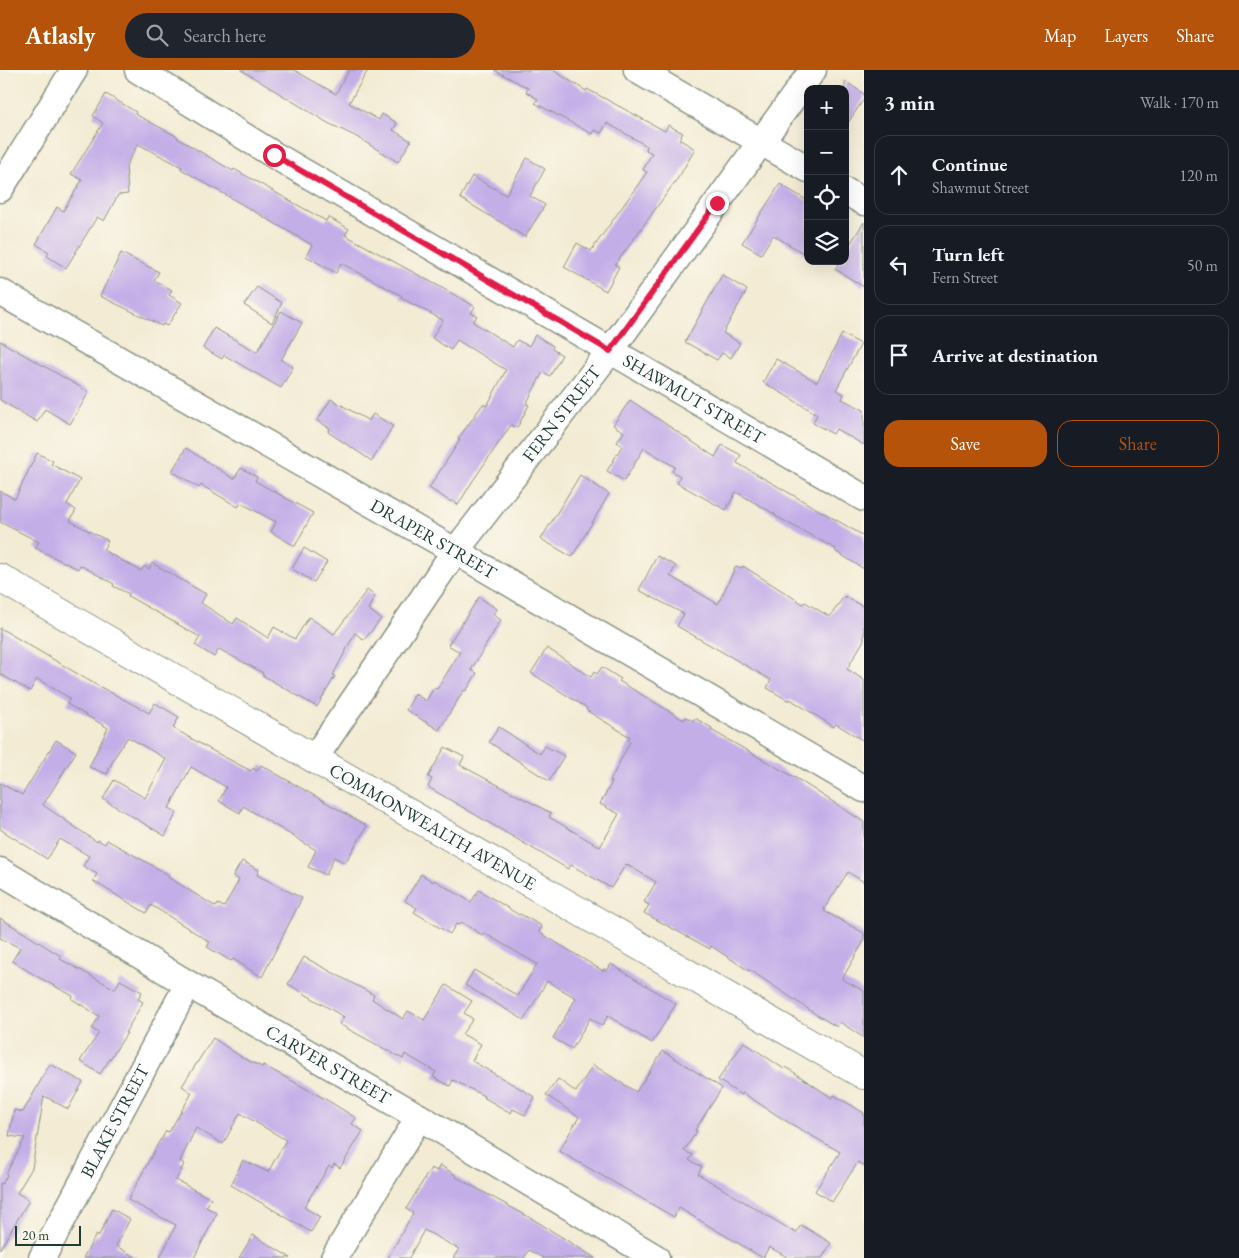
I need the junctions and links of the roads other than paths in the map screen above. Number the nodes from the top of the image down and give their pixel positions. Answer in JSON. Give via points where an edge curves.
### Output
{"nodes":[{"id":1,"x":74,"y":70,"type":"edge"},
{"id":2,"x":138,"y":70,"type":"edge"},
{"id":3,"x":637,"y":70,"type":"edge"},
{"id":4,"x":813,"y":70,"type":"edge"},
{"id":5,"x":760,"y":142,"type":"junction"},
{"id":6,"x":804,"y":167,"type":"edge"},
{"id":7,"x":0,"y":189,"type":"edge"},
{"id":8,"x":849,"y":193,"type":"edge"},
{"id":9,"x":864,"y":202,"type":"edge"},
{"id":10,"x":0,"y":292,"type":"edge"},
{"id":11,"x":610,"y":351,"type":"junction"},
{"id":12,"x":864,"y":498,"type":"edge"},
{"id":13,"x":456,"y":551,"type":"junction"},
{"id":14,"x":0,"y":578,"type":"edge"},
{"id":15,"x":314,"y":759,"type":"junction"},
{"id":16,"x":864,"y":789,"type":"edge"},
{"id":17,"x":0,"y":871,"type":"edge"},
{"id":18,"x":188,"y":984,"type":"junction"},
{"id":19,"x":864,"y":1075,"type":"edge"},
{"id":20,"x":419,"y":1117,"type":"junction"},
{"id":21,"x":625,"y":1251,"type":"edge"},
{"id":22,"x":42,"y":1258,"type":"edge"},
{"id":23,"x":334,"y":1258,"type":"edge"},
{"id":24,"x":656,"y":1258,"type":"edge"}],
"edges":[{"from":1,"to":7,"type":"street"},
{"from":2,"to":11,"type":"street","name":"SHAWMUT STREET","via":[[274,155]]},
{"from":3,"to":5,"type":"street"},
{"from":4,"to":5,"type":"street","name":"FERN STREET"},
{"from":5,"to":6,"type":"street"},
{"from":5,"to":11,"type":"street","name":"FERN STREET"},
{"from":8,"to":9,"type":"street"},
{"from":10,"to":13,"type":"street","name":"DRAPER STREET"},
{"from":11,"to":12,"type":"street","name":"SHAWMUT STREET"},
{"from":11,"to":13,"type":"street","name":"FERN STREET"},
{"from":13,"to":15,"type":"street","name":"FERN STREET"},
{"from":13,"to":16,"type":"street","name":"DRAPER STREET"},
{"from":14,"to":15,"type":"street","name":"COMMONWEALTH AVENUE"},
{"from":15,"to":19,"type":"street","name":"COMMONWEALTH AVENUE"},
{"from":17,"to":18,"type":"street","name":"CARVER STREET"},
{"from":18,"to":20,"type":"street","name":"CARVER STREET"},
{"from":18,"to":22,"type":"street","name":"BLAKE STREET"},
{"from":20,"to":21,"type":"street","name":"CARVER STREET"},
{"from":20,"to":23,"type":"street"},
{"from":21,"to":24,"type":"street","name":"CARVER STREET"}]}
